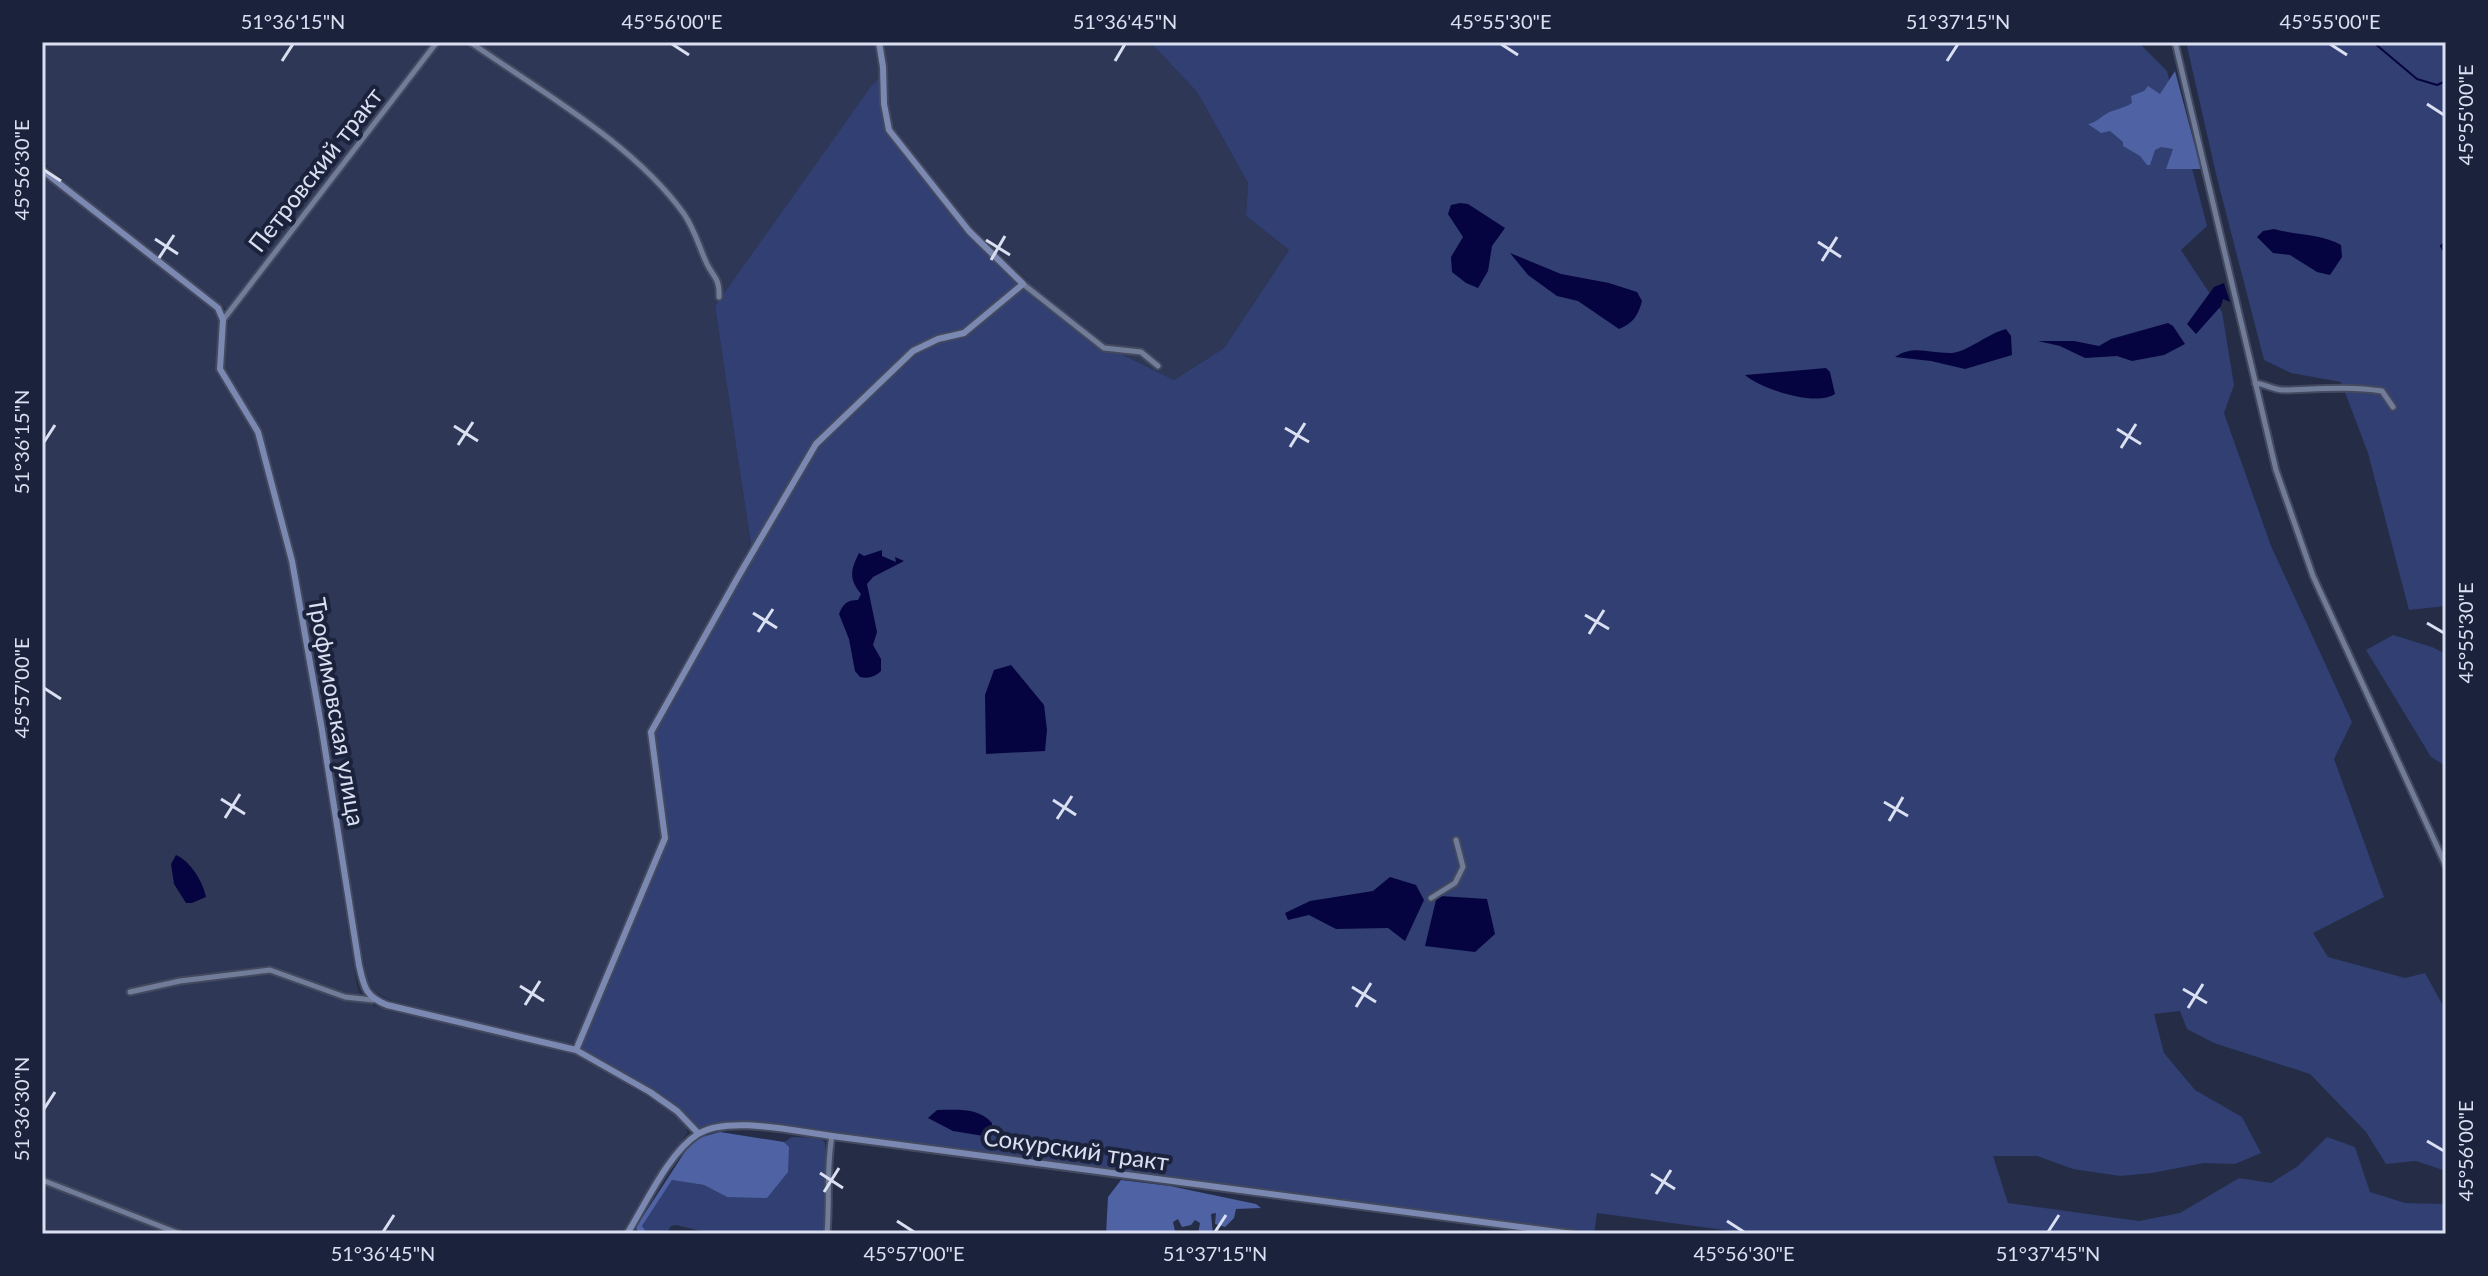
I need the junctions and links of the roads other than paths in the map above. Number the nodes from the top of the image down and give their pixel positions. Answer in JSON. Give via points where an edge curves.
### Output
{"nodes":[{"id":1,"x":437,"y":42,"type":"edge"},
{"id":2,"x":470,"y":42,"type":"edge"},
{"id":3,"x":879,"y":42,"type":"edge"},
{"id":4,"x":2175,"y":42,"type":"edge"},
{"id":5,"x":42,"y":170,"type":"edge"},
{"id":6,"x":1023,"y":284,"type":"junction"},
{"id":7,"x":719,"y":297,"type":"dead end"},
{"id":8,"x":223,"y":320,"type":"junction"},
{"id":9,"x":1158,"y":366,"type":"dead end"},
{"id":10,"x":2255,"y":383,"type":"junction"},
{"id":11,"x":2393,"y":407,"type":"dead end"},
{"id":12,"x":1456,"y":840,"type":"dead end"},
{"id":13,"x":2446,"y":866,"type":"edge"},
{"id":14,"x":1431,"y":898,"type":"dead end"},
{"id":15,"x":130,"y":992,"type":"dead end"},
{"id":16,"x":373,"y":1000,"type":"junction"},
{"id":17,"x":576,"y":1050,"type":"junction"},
{"id":18,"x":698,"y":1133,"type":"junction"},
{"id":19,"x":832,"y":1136,"type":"junction"},
{"id":20,"x":42,"y":1180,"type":"edge"},
{"id":21,"x":180,"y":1234,"type":"edge"},
{"id":22,"x":627,"y":1234,"type":"edge"},
{"id":23,"x":827,"y":1234,"type":"edge"},
{"id":24,"x":1573,"y":1234,"type":"edge"}],
"edges":[{"from":1,"to":8,"type":"street","name":"Петровский тракт"},
{"from":2,"to":7,"type":"street","via":[[601,133],[650,176],[698,237],[720,285]]},
{"from":3,"to":6,"type":"street","via":[[889,130],[969,231]]},
{"from":4,"to":10,"type":"street"},
{"from":5,"to":8,"type":"street","via":[[218,308]]},
{"from":6,"to":9,"type":"street","via":[[1104,348],[1141,352]]},
{"from":6,"to":17,"type":"street","via":[[964,333],[913,351],[816,444],[738,577],[651,732],[665,838]]},
{"from":8,"to":16,"type":"street","name":"Трофимовская улица","via":[[220,369],[258,432],[292,561],[359,965]]},
{"from":10,"to":11,"type":"street","via":[[2282,391],[2382,391]]},
{"from":10,"to":13,"type":"street","via":[[2276,470],[2313,576]]},
{"from":12,"to":14,"type":"street","via":[[1463,867],[1455,883]]},
{"from":15,"to":16,"type":"street","via":[[270,970],[345,997]]},
{"from":16,"to":17,"type":"street"},
{"from":17,"to":18,"type":"street","via":[[650,1092]]},
{"from":18,"to":19,"type":"street","name":"Сокурский тракт","via":[[742,1125]]},
{"from":18,"to":22,"type":"street","via":[[679,1152]]},
{"from":19,"to":23,"type":"street"},
{"from":19,"to":24,"type":"street","name":"Сокурский тракт"},
{"from":20,"to":21,"type":"street"}]}
